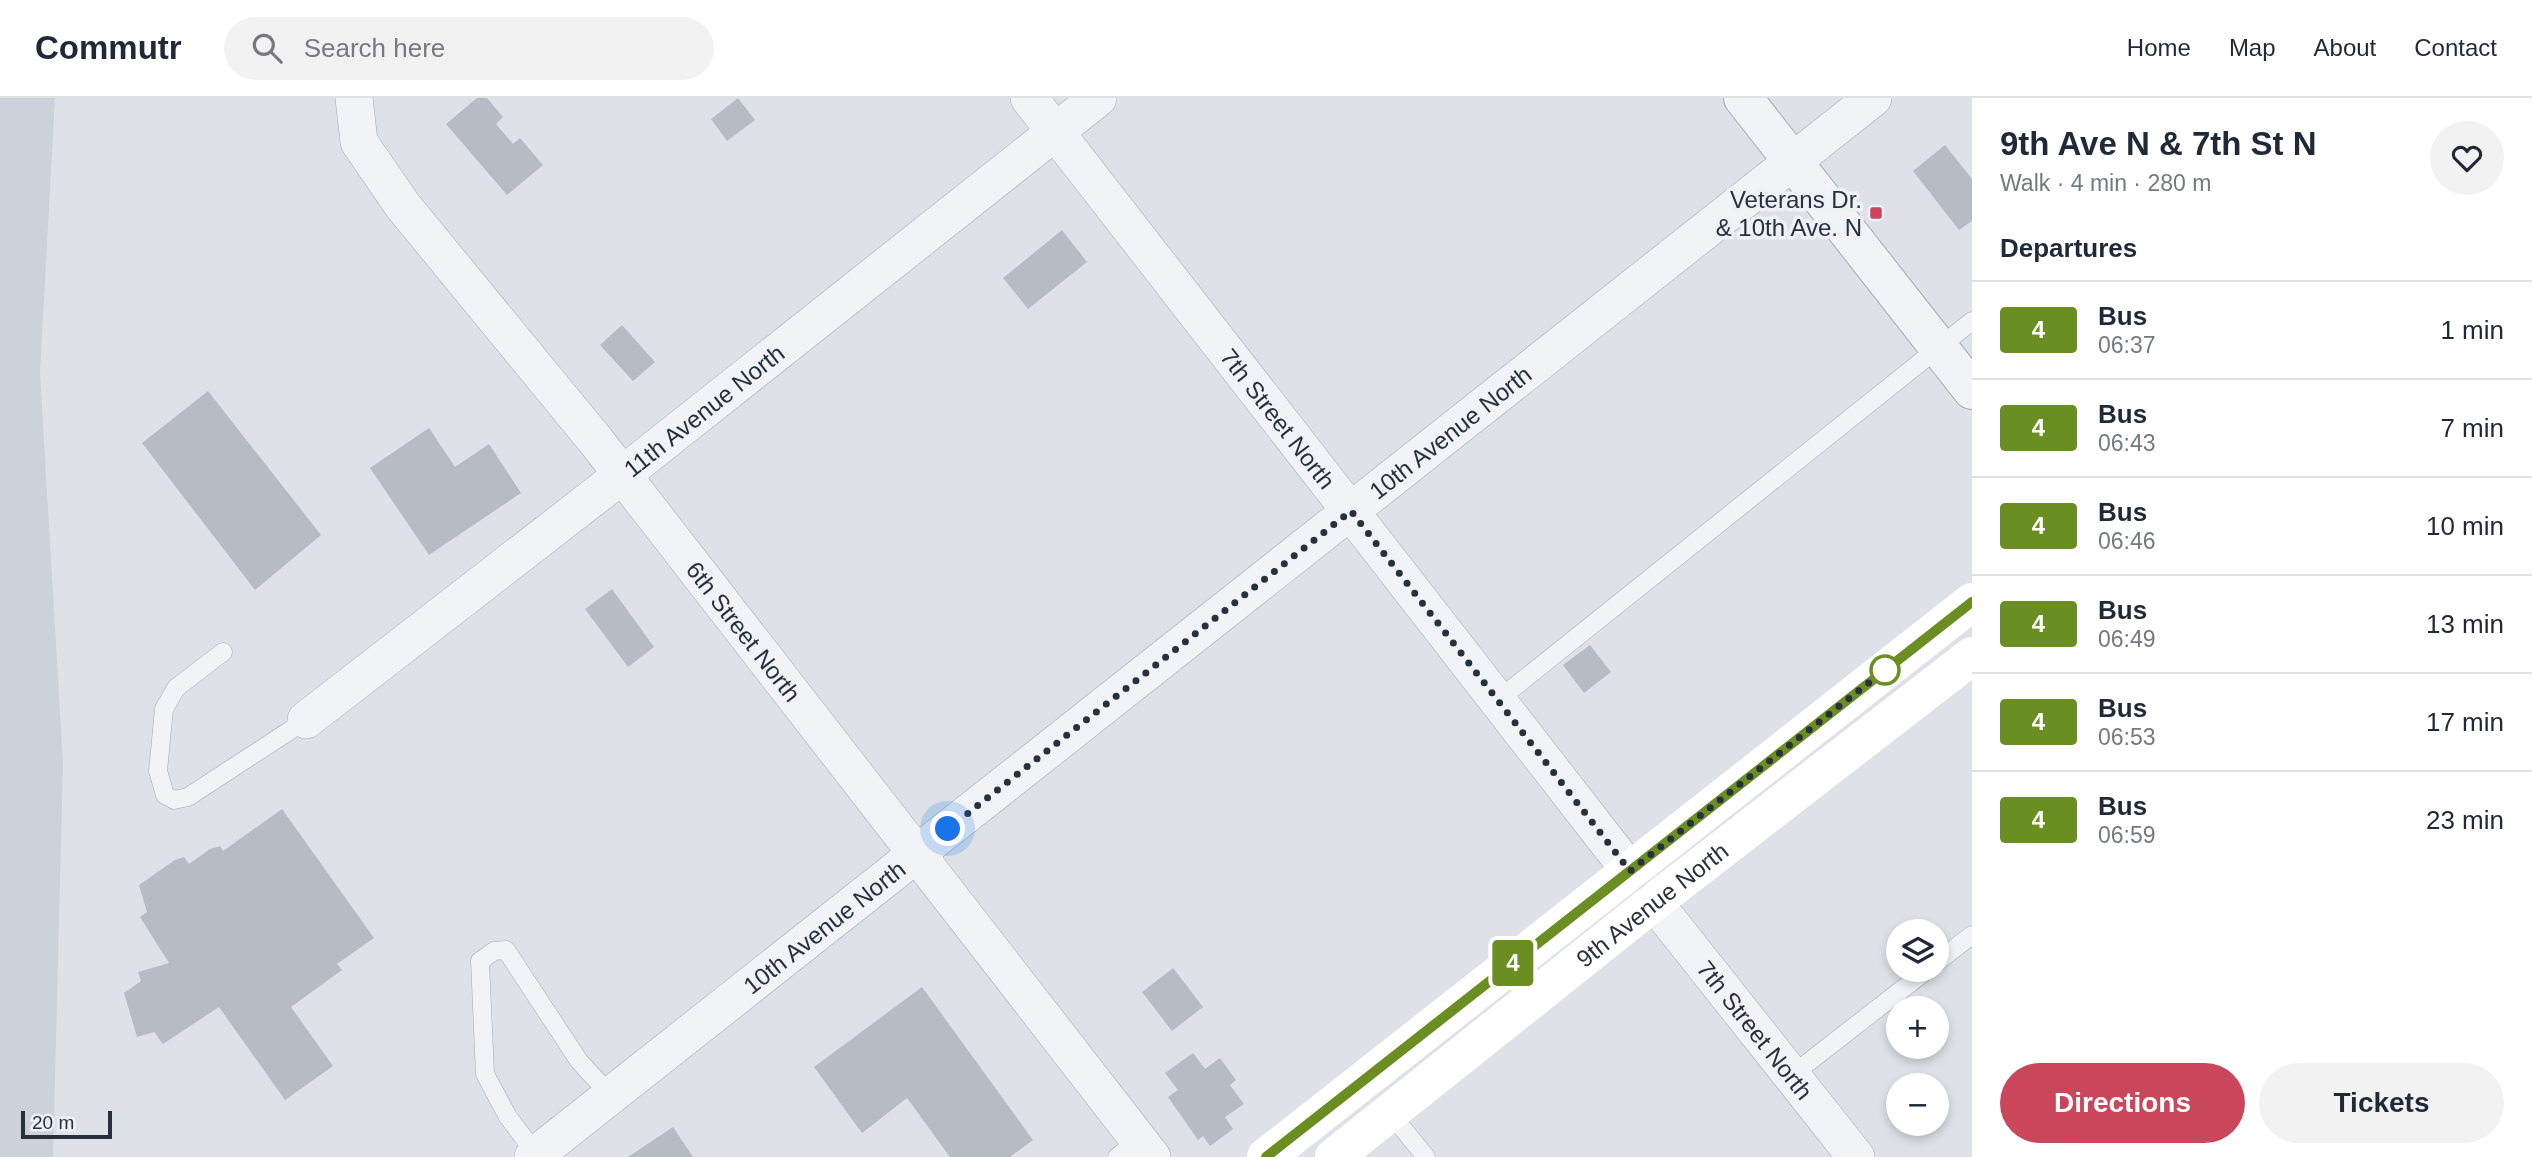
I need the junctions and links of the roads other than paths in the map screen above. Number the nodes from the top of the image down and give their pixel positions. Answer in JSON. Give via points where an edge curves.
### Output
{"nodes":[{"id":1,"x":354,"y":98,"type":"edge"},
{"id":2,"x":1029,"y":98,"type":"edge"},
{"id":3,"x":1098,"y":98,"type":"edge"},
{"id":4,"x":1743,"y":98,"type":"edge"},
{"id":5,"x":1873,"y":98,"type":"edge"},
{"id":6,"x":1055,"y":132,"type":"junction"},
{"id":7,"x":1793,"y":161,"type":"junction"},
{"id":8,"x":1972,"y":321,"type":"edge"},
{"id":9,"x":1939,"y":348,"type":"junction"},
{"id":10,"x":1972,"y":390,"type":"edge"},
{"id":11,"x":621,"y":476,"type":"junction"},
{"id":12,"x":1351,"y":511,"type":"junction"},
{"id":13,"x":1972,"y":602,"type":"edge"},
{"id":14,"x":223,"y":652,"type":"dead end"},
{"id":15,"x":1972,"y":656,"type":"edge"},
{"id":16,"x":1499,"y":700,"type":"junction"},
{"id":17,"x":306,"y":720,"type":"joint"},
{"id":18,"x":916,"y":854,"type":"junction"},
{"id":19,"x":1630,"y":871,"type":"junction"},
{"id":20,"x":1654,"y":902,"type":"junction"},
{"id":21,"x":1972,"y":934,"type":"edge"},
{"id":22,"x":1949,"y":952,"type":"edge"},
{"id":23,"x":1911,"y":982,"type":"edge"},
{"id":24,"x":1791,"y":1075,"type":"junction"},
{"id":25,"x":610,"y":1095,"type":"junction"},
{"id":26,"x":1390,"y":1113,"type":"junction"},
{"id":27,"x":1136,"y":1151,"type":"edge"},
{"id":28,"x":534,"y":1156,"type":"edge"},
{"id":29,"x":1266,"y":1157,"type":"edge"},
{"id":30,"x":1334,"y":1157,"type":"edge"},
{"id":31,"x":1426,"y":1157,"type":"edge"},
{"id":32,"x":1856,"y":1157,"type":"edge"}],
"edges":[{"from":1,"to":11,"type":"street","name":"6th Street North","via":[[359,142],[403,206]]},
{"from":2,"to":6,"type":"street","name":"7th Street North"},
{"from":3,"to":6,"type":"street","name":"11th Avenue North"},
{"from":4,"to":7,"type":"street"},
{"from":5,"to":7,"type":"street","name":"10th Avenue North"},
{"from":6,"to":11,"type":"street","name":"11th Avenue North"},
{"from":6,"to":12,"type":"street","name":"7th Street North"},
{"from":7,"to":9,"type":"street"},
{"from":7,"to":12,"type":"street","name":"10th Avenue North"},
{"from":8,"to":9,"type":"lane"},
{"from":9,"to":10,"type":"street"},
{"from":9,"to":16,"type":"lane"},
{"from":11,"to":17,"type":"street","name":"11th Avenue North"},
{"from":11,"to":18,"type":"street","name":"6th Street North"},
{"from":12,"to":16,"type":"street","name":"7th Street North"},
{"from":12,"to":18,"type":"street","name":"10th Avenue North"},
{"from":13,"to":19,"type":"main road","name":"9th Avenue North"},
{"from":14,"to":17,"type":"lane","via":[[176,688],[163,709],[158,771],[165,794],[174,800],[188,797]]},
{"from":15,"to":20,"type":"main road","name":"9th Avenue North"},
{"from":16,"to":19,"type":"street","name":"7th Street North"},
{"from":18,"to":25,"type":"street","name":"10th Avenue North"},
{"from":18,"to":27,"type":"street","name":"6th Street North"},
{"from":19,"to":29,"type":"main road","name":"9th Avenue North"},
{"from":20,"to":24,"type":"street","name":"7th Street North"},
{"from":20,"to":26,"type":"main road","name":"9th Avenue North"},
{"from":21,"to":22,"type":"lane"},
{"from":23,"to":24,"type":"lane"},
{"from":24,"to":32,"type":"street","name":"7th Street North"},
{"from":25,"to":28,"type":"street","name":"10th Avenue North"},
{"from":25,"to":28,"type":"lane","via":[[579,1061],[506,950],[494,951],[480,961],[485,1074]]},
{"from":26,"to":30,"type":"main road","name":"9th Avenue North"},
{"from":26,"to":31,"type":"lane"}]}
